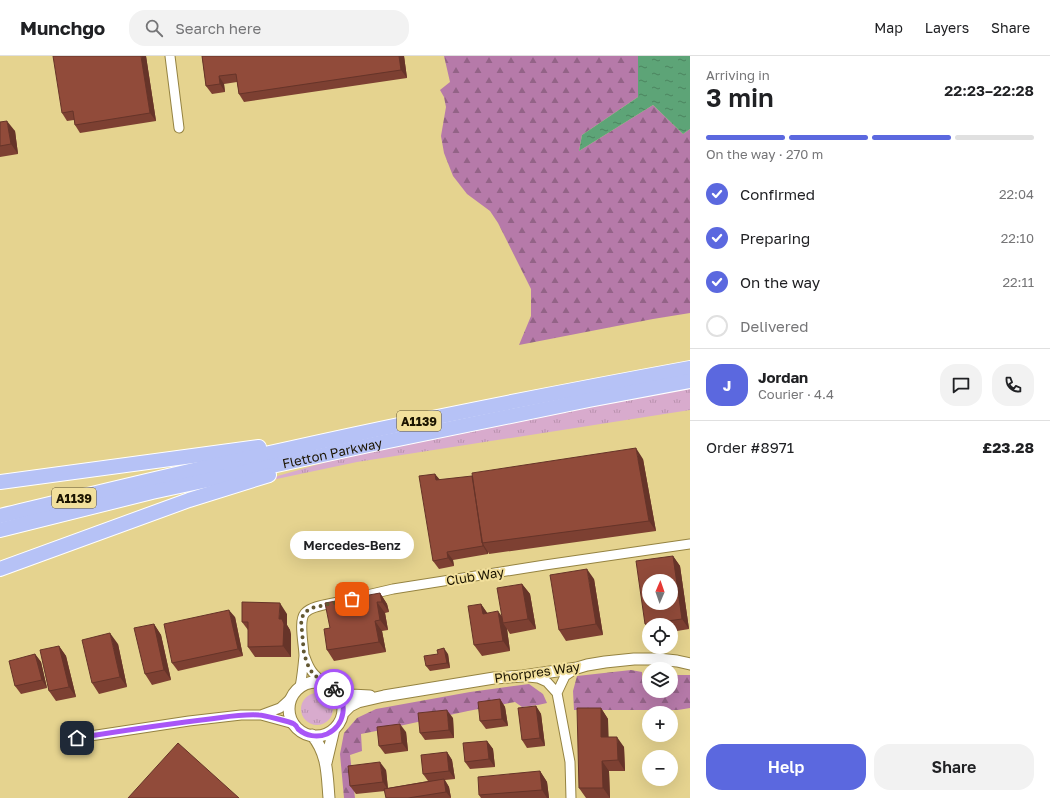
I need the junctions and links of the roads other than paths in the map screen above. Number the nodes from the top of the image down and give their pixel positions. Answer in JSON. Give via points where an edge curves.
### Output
{"nodes":[{"id":1,"x":170,"y":56,"type":"edge"},
{"id":2,"x":179,"y":128,"type":"dead end"},
{"id":3,"x":690,"y":368,"type":"edge"},
{"id":4,"x":690,"y":381,"type":"edge"},
{"id":5,"x":367,"y":439,"type":"junction"},
{"id":6,"x":0,"y":482,"type":"edge"},
{"id":7,"x":0,"y":516,"type":"edge"},
{"id":8,"x":0,"y":530,"type":"edge"},
{"id":9,"x":690,"y":544,"type":"edge"},
{"id":10,"x":0,"y":569,"type":"edge"},
{"id":11,"x":304,"y":654,"type":"junction"},
{"id":12,"x":690,"y":664,"type":"edge"},
{"id":13,"x":582,"y":666,"type":"junction"},
{"id":14,"x":522,"y":676,"type":"junction"},
{"id":15,"x":494,"y":678,"type":"junction"},
{"id":16,"x":324,"y":682,"type":"junction"},
{"id":17,"x":300,"y":687,"type":"junction"},
{"id":18,"x":337,"y":691,"type":"junction"},
{"id":19,"x":557,"y":693,"type":"junction"},
{"id":20,"x":384,"y":696,"type":"junction"},
{"id":21,"x":291,"y":698,"type":"junction"},
{"id":22,"x":343,"y":713,"type":"junction"},
{"id":23,"x":261,"y":715,"type":"junction"},
{"id":24,"x":294,"y":724,"type":"junction"},
{"id":25,"x":334,"y":729,"type":"junction"},
{"id":26,"x":312,"y":735,"type":"junction"},
{"id":27,"x":77,"y":738,"type":"dead end"},
{"id":28,"x":326,"y":763,"type":"junction"},
{"id":29,"x":329,"y":798,"type":"edge"},
{"id":30,"x":571,"y":798,"type":"edge"}],
"edges":[{"from":1,"to":2,"type":"street"},
{"from":3,"to":5,"type":"highway","name":"Fletton Parkway","number":"A1139","via":[[586,387]]},
{"from":4,"to":5,"type":"highway","name":"Fletton Parkway","number":"A1139"},
{"from":5,"to":6,"type":"highway"},
{"from":5,"to":7,"type":"highway","name":"Fletton Parkway","number":"A1139","via":[[251,457]]},
{"from":5,"to":8,"type":"highway","name":"Fletton Parkway","number":"A1139"},
{"from":5,"to":10,"type":"highway"},
{"from":9,"to":11,"type":"street","name":"Club Way","via":[[393,589],[311,608],[304,613],[301,620]]},
{"from":11,"to":16,"type":"street","name":"Club Way","via":[[309,668]]},
{"from":11,"to":17,"type":"street","name":"Club Way"},
{"from":12,"to":13,"type":"street","name":"Phorpres Way","via":[[634,658]]},
{"from":13,"to":14,"type":"street","name":"Phorpres Way"},
{"from":13,"to":15,"type":"street","via":[[570,664]]},
{"from":13,"to":19,"type":"street","via":[[565,676]]},
{"from":14,"to":15,"type":"street","name":"Phorpres Way"},
{"from":14,"to":19,"type":"street","via":[[547,682]]},
{"from":15,"to":20,"type":"street","name":"Phorpres Way"},
{"from":16,"to":17,"type":"street","via":[[307,683]]},
{"from":16,"to":18,"type":"street"},
{"from":17,"to":21,"type":"street"},
{"from":18,"to":20,"type":"street","name":"Phorpres Way","via":[[351,696]]},
{"from":18,"to":22,"type":"street","via":[[343,705]]},
{"from":19,"to":30,"type":"street","via":[[570,762]]},
{"from":20,"to":22,"type":"street","name":"Phorpres Way","via":[[358,702]]},
{"from":21,"to":23,"type":"street","via":[[280,708]]},
{"from":21,"to":24,"type":"street","via":[[290,716]]},
{"from":22,"to":25,"type":"street"},
{"from":23,"to":24,"type":"street"},
{"from":23,"to":27,"type":"street","via":[[189,721]]},
{"from":24,"to":26,"type":"street","via":[[299,730]]},
{"from":25,"to":26,"type":"street","via":[[328,734]]},
{"from":25,"to":28,"type":"street"},
{"from":26,"to":28,"type":"street"},
{"from":28,"to":29,"type":"street"}]}
